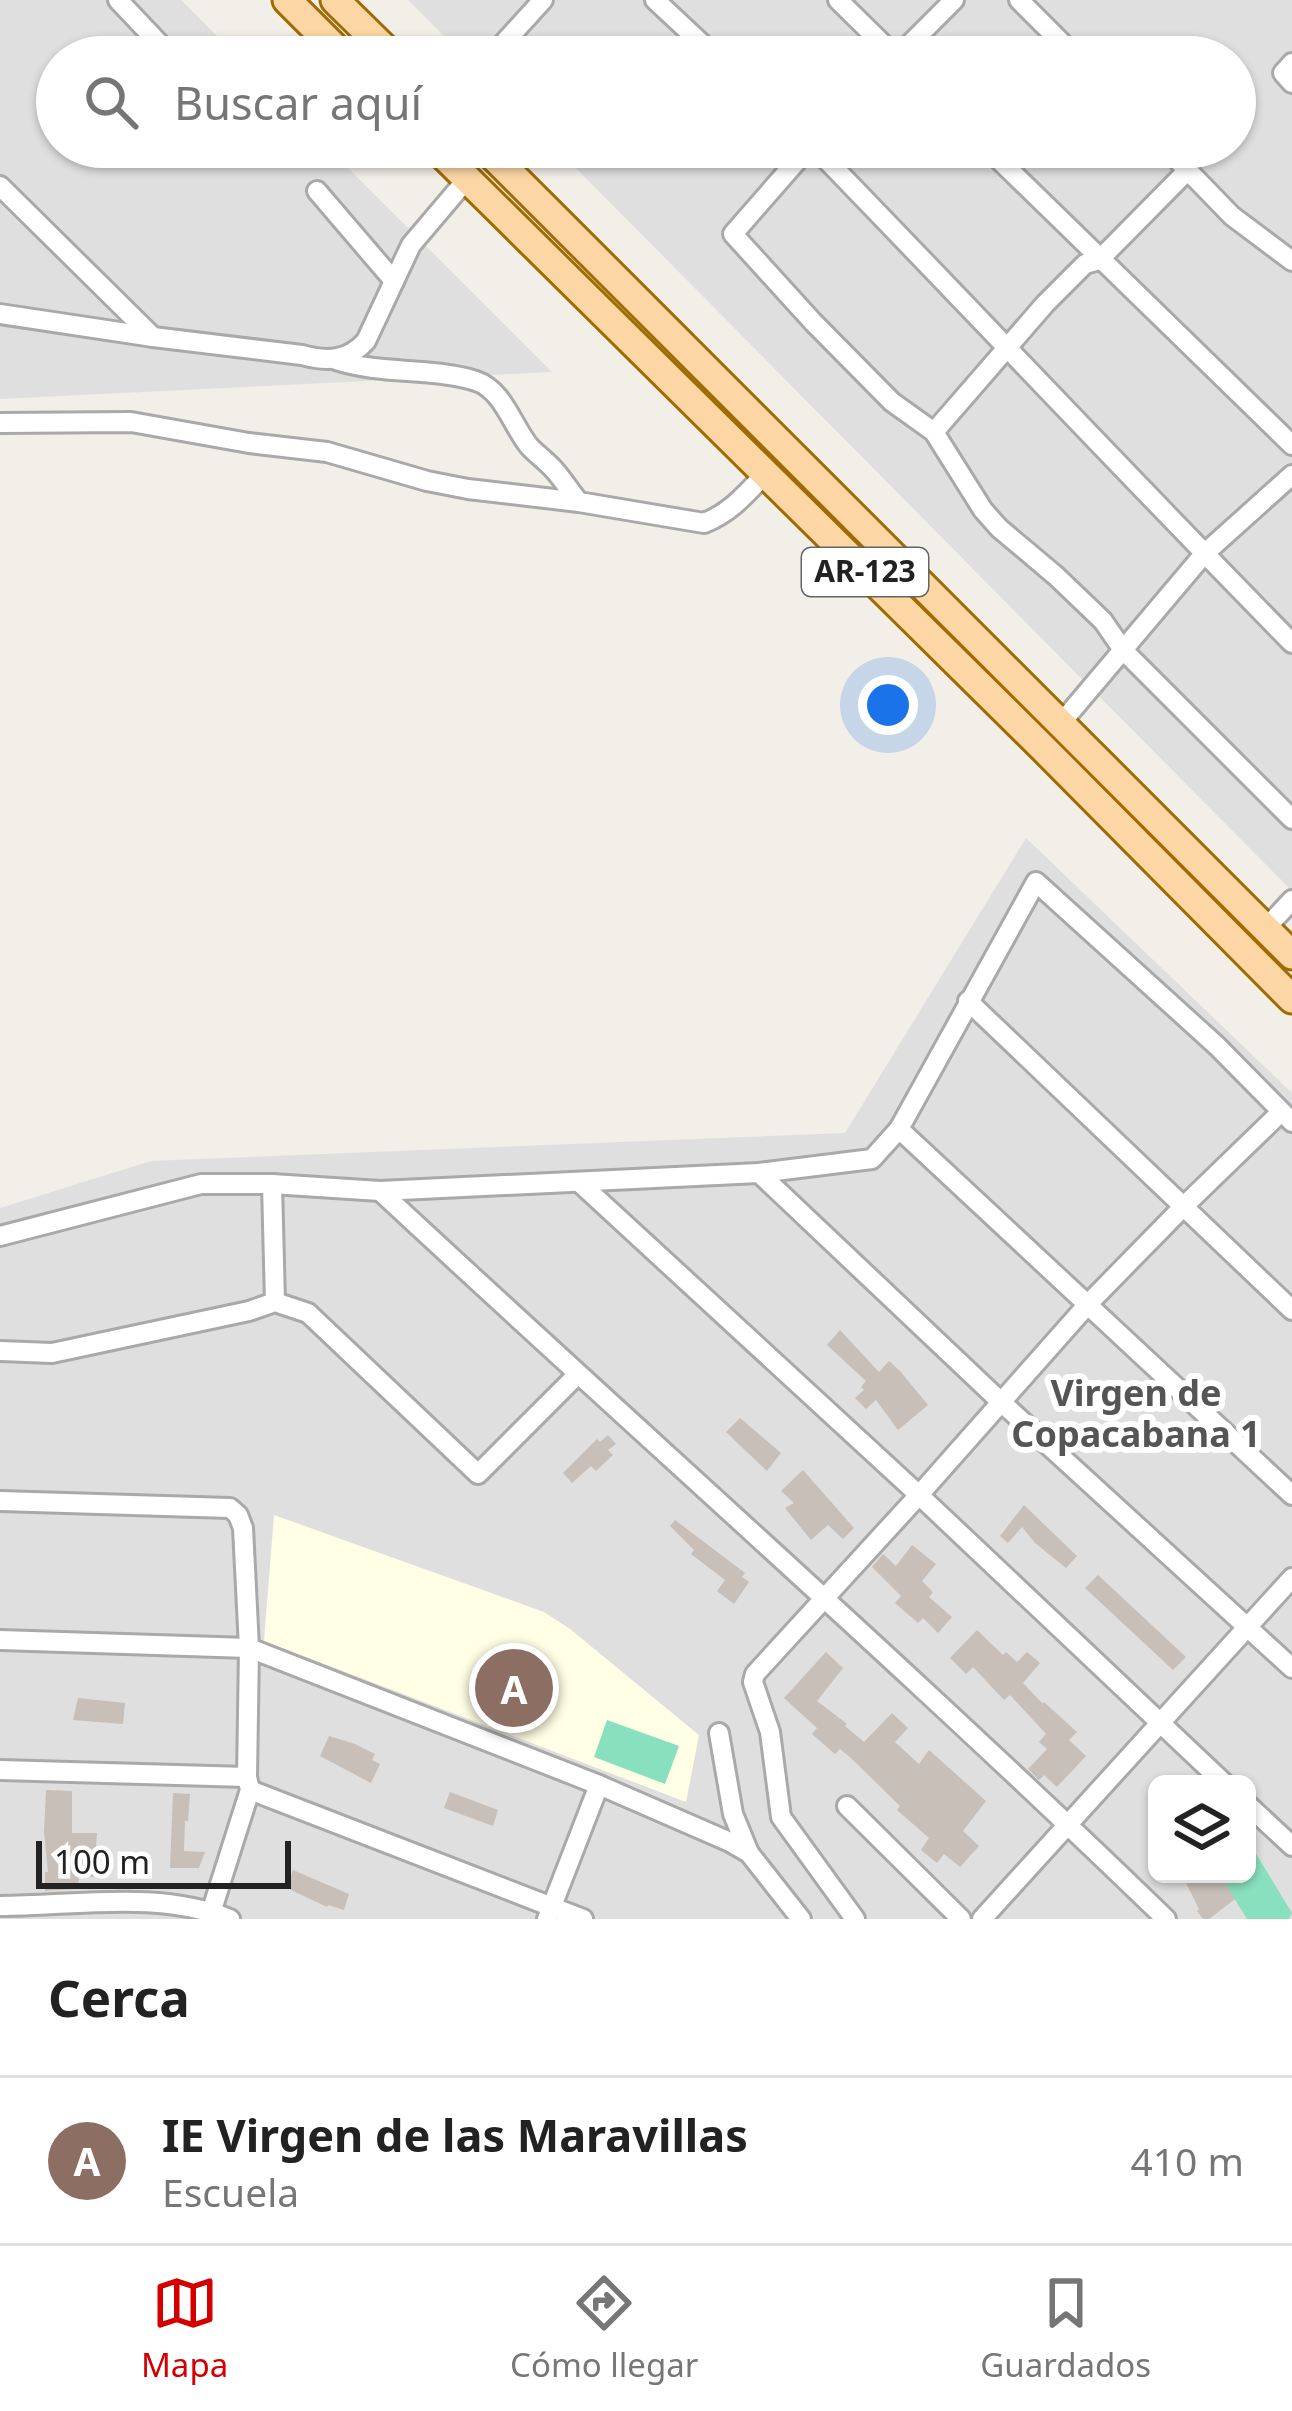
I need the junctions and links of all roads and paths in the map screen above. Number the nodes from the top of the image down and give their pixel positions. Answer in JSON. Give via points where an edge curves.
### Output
{"nodes":[{"id":1,"x":118,"y":0,"type":"edge"},
{"id":2,"x":287,"y":0,"type":"edge"},
{"id":3,"x":335,"y":0,"type":"edge"},
{"id":4,"x":543,"y":0,"type":"edge"},
{"id":5,"x":655,"y":0,"type":"edge"},
{"id":6,"x":838,"y":0,"type":"edge"},
{"id":7,"x":954,"y":0,"type":"edge"},
{"id":8,"x":1019,"y":0,"type":"edge"},
{"id":9,"x":152,"y":36,"type":"edge"},
{"id":10,"x":323,"y":36,"type":"edge"},
{"id":11,"x":372,"y":36,"type":"edge"},
{"id":12,"x":510,"y":36,"type":"edge"},
{"id":13,"x":694,"y":36,"type":"edge"},
{"id":14,"x":875,"y":36,"type":"edge"},
{"id":15,"x":917,"y":36,"type":"edge"},
{"id":16,"x":1055,"y":36,"type":"edge"},
{"id":17,"x":1292,"y":63,"type":"edge"},
{"id":18,"x":1292,"y":82,"type":"edge"},
{"id":19,"x":456,"y":168,"type":"edge"},
{"id":20,"x":505,"y":168,"type":"edge"},
{"id":21,"x":792,"y":168,"type":"edge"},
{"id":22,"x":832,"y":168,"type":"edge"},
{"id":23,"x":1007,"y":168,"type":"edge"},
{"id":24,"x":1188,"y":170,"type":"joint"},
{"id":25,"x":467,"y":179,"type":"junction"},
{"id":26,"x":0,"y":186,"type":"edge"},
{"id":27,"x":317,"y":191,"type":"dead end"},
{"id":28,"x":1099,"y":260,"type":"junction"},
{"id":29,"x":1292,"y":261,"type":"edge"},
{"id":30,"x":394,"y":281,"type":"junction"},
{"id":31,"x":0,"y":314,"type":"edge"},
{"id":32,"x":153,"y":337,"type":"junction"},
{"id":33,"x":1008,"y":347,"type":"junction"},
{"id":34,"x":336,"y":360,"type":"junction"},
{"id":35,"x":0,"y":423,"type":"edge"},
{"id":36,"x":934,"y":432,"type":"junction"},
{"id":37,"x":1292,"y":445,"type":"edge"},
{"id":38,"x":765,"y":474,"type":"junction"},
{"id":39,"x":1292,"y":475,"type":"edge"},
{"id":40,"x":578,"y":502,"type":"junction"},
{"id":41,"x":1204,"y":554,"type":"junction"},
{"id":42,"x":1292,"y":643,"type":"edge"},
{"id":43,"x":1123,"y":650,"type":"junction"},
{"id":44,"x":1061,"y":722,"type":"junction"},
{"id":45,"x":1292,"y":819,"type":"edge"},
{"id":46,"x":1292,"y":900,"type":"edge"},
{"id":47,"x":1266,"y":928,"type":"junction"},
{"id":48,"x":1292,"y":955,"type":"edge"},
{"id":49,"x":1292,"y":999,"type":"edge"},
{"id":50,"x":968,"y":1001,"type":"junction"},
{"id":51,"x":1286,"y":1117,"type":"edge"},
{"id":52,"x":899,"y":1130,"type":"junction"},
{"id":53,"x":759,"y":1173,"type":"junction"},
{"id":54,"x":580,"y":1183,"type":"junction"},
{"id":55,"x":272,"y":1184,"type":"junction"},
{"id":56,"x":380,"y":1191,"type":"junction"},
{"id":57,"x":1183,"y":1207,"type":"junction"},
{"id":58,"x":0,"y":1236,"type":"edge"},
{"id":59,"x":275,"y":1302,"type":"junction"},
{"id":60,"x":1089,"y":1303,"type":"junction"},
{"id":61,"x":1292,"y":1310,"type":"edge"},
{"id":62,"x":0,"y":1351,"type":"edge"},
{"id":63,"x":577,"y":1375,"type":"junction"},
{"id":64,"x":1000,"y":1401,"type":"junction"},
{"id":65,"x":919,"y":1495,"type":"junction"},
{"id":66,"x":1292,"y":1495,"type":"edge"},
{"id":67,"x":0,"y":1501,"type":"edge"},
{"id":68,"x":1292,"y":1578,"type":"edge"},
{"id":69,"x":825,"y":1598,"type":"junction"},
{"id":70,"x":1247,"y":1625,"type":"junction"},
{"id":71,"x":0,"y":1640,"type":"edge"},
{"id":72,"x":249,"y":1648,"type":"junction"},
{"id":73,"x":1292,"y":1668,"type":"edge"},
{"id":74,"x":1159,"y":1722,"type":"junction"},
{"id":75,"x":719,"y":1733,"type":"dead end"},
{"id":76,"x":0,"y":1771,"type":"edge"},
{"id":77,"x":1216,"y":1775,"type":"edge"},
{"id":78,"x":249,"y":1784,"type":"junction"},
{"id":79,"x":598,"y":1785,"type":"junction"},
{"id":80,"x":847,"y":1806,"type":"dead end"},
{"id":81,"x":1256,"y":1812,"type":"edge"},
{"id":82,"x":1069,"y":1825,"type":"junction"},
{"id":83,"x":1292,"y":1846,"type":"edge"},
{"id":84,"x":749,"y":1853,"type":"junction"},
{"id":85,"x":9,"y":1906,"type":"edge"},
{"id":86,"x":549,"y":1913,"type":"edge"},
{"id":87,"x":217,"y":1917,"type":"edge"},
{"id":88,"x":43,"y":1919,"type":"edge"},
{"id":89,"x":583,"y":1919,"type":"edge"},
{"id":90,"x":801,"y":1919,"type":"edge"},
{"id":91,"x":855,"y":1919,"type":"edge"},
{"id":92,"x":961,"y":1919,"type":"edge"},
{"id":93,"x":982,"y":1919,"type":"edge"},
{"id":94,"x":1166,"y":1919,"type":"edge"}],
"edges":[{"from":1,"to":9,"type":"street"},
{"from":2,"to":10,"type":"main road"},
{"from":3,"to":11,"type":"main road"},
{"from":4,"to":12,"type":"street"},
{"from":5,"to":13,"type":"street"},
{"from":6,"to":14,"type":"street"},
{"from":7,"to":15,"type":"street"},
{"from":8,"to":16,"type":"street"},
{"from":17,"to":18,"type":"street","via":[[1282,73]]},
{"from":19,"to":25,"type":"main road","number":"AR-123"},
{"from":20,"to":44,"type":"main road","number":"AR-123"},
{"from":21,"to":36,"type":"street","via":[[733,234],[892,402]]},
{"from":22,"to":33,"type":"street"},
{"from":23,"to":28,"type":"street"},
{"from":24,"to":28,"type":"street"},
{"from":24,"to":29,"type":"street"},
{"from":25,"to":30,"type":"street","via":[[411,245]]},
{"from":25,"to":38,"type":"main road","number":"AR-123"},
{"from":26,"to":32,"type":"street"},
{"from":27,"to":30,"type":"street"},
{"from":28,"to":33,"type":"street","via":[[1085,264]]},
{"from":28,"to":37,"type":"street"},
{"from":30,"to":34,"type":"street","via":[[367,341]]},
{"from":31,"to":32,"type":"street"},
{"from":32,"to":34,"type":"street"},
{"from":33,"to":36,"type":"street"},
{"from":33,"to":41,"type":"street"},
{"from":34,"to":40,"type":"street","via":[[490,388]]},
{"from":35,"to":40,"type":"street","via":[[131,422],[327,452],[428,482]]},
{"from":36,"to":43,"type":"street","via":[[983,510],[1103,621]]},
{"from":38,"to":40,"type":"street","via":[[704,523]]},
{"from":38,"to":49,"type":"main road","number":"AR-123"},
{"from":39,"to":41,"type":"street"},
{"from":41,"to":42,"type":"street"},
{"from":41,"to":43,"type":"street"},
{"from":43,"to":44,"type":"street"},
{"from":43,"to":45,"type":"street"},
{"from":44,"to":47,"type":"main road","number":"AR-123"},
{"from":46,"to":47,"type":"street"},
{"from":47,"to":48,"type":"main road","number":"AR-123"},
{"from":50,"to":51,"type":"street","via":[[1036,882]]},
{"from":50,"to":52,"type":"street"},
{"from":50,"to":57,"type":"street"},
{"from":51,"to":57,"type":"street"},
{"from":52,"to":53,"type":"street","via":[[872,1159]]},
{"from":52,"to":60,"type":"street"},
{"from":53,"to":54,"type":"street"},
{"from":53,"to":64,"type":"street"},
{"from":54,"to":56,"type":"street"},
{"from":54,"to":65,"type":"street"},
{"from":55,"to":56,"type":"street"},
{"from":55,"to":58,"type":"street","via":[[201,1184]]},
{"from":55,"to":59,"type":"street"},
{"from":56,"to":63,"type":"street"},
{"from":57,"to":60,"type":"street"},
{"from":57,"to":61,"type":"street"},
{"from":59,"to":62,"type":"street","via":[[52,1353]]},
{"from":59,"to":63,"type":"street","via":[[308,1313],[478,1474]]},
{"from":60,"to":64,"type":"street"},
{"from":60,"to":66,"type":"street"},
{"from":63,"to":69,"type":"street"},
{"from":64,"to":65,"type":"street"},
{"from":64,"to":70,"type":"street"},
{"from":65,"to":69,"type":"street"},
{"from":65,"to":74,"type":"street"},
{"from":67,"to":72,"type":"street","via":[[230,1508],[243,1528]]},
{"from":68,"to":70,"type":"street"},
{"from":69,"to":82,"type":"street"},
{"from":69,"to":91,"type":"street","via":[[753,1682],[770,1732],[782,1817]]},
{"from":70,"to":73,"type":"street"},
{"from":70,"to":74,"type":"street"},
{"from":71,"to":72,"type":"street"},
{"from":72,"to":78,"type":"street"},
{"from":72,"to":79,"type":"street"},
{"from":74,"to":77,"type":"street"},
{"from":74,"to":82,"type":"street"},
{"from":75,"to":84,"type":"street"},
{"from":76,"to":78,"type":"street"},
{"from":78,"to":86,"type":"street"},
{"from":78,"to":87,"type":"street"},
{"from":79,"to":84,"type":"street"},
{"from":79,"to":86,"type":"street"},
{"from":80,"to":92,"type":"street"},
{"from":81,"to":83,"type":"street"},
{"from":82,"to":93,"type":"street"},
{"from":82,"to":94,"type":"street"},
{"from":84,"to":90,"type":"street"},
{"from":85,"to":87,"type":"street","via":[[162,1905]]},
{"from":85,"to":88,"type":"street"},
{"from":86,"to":89,"type":"street"}]}
